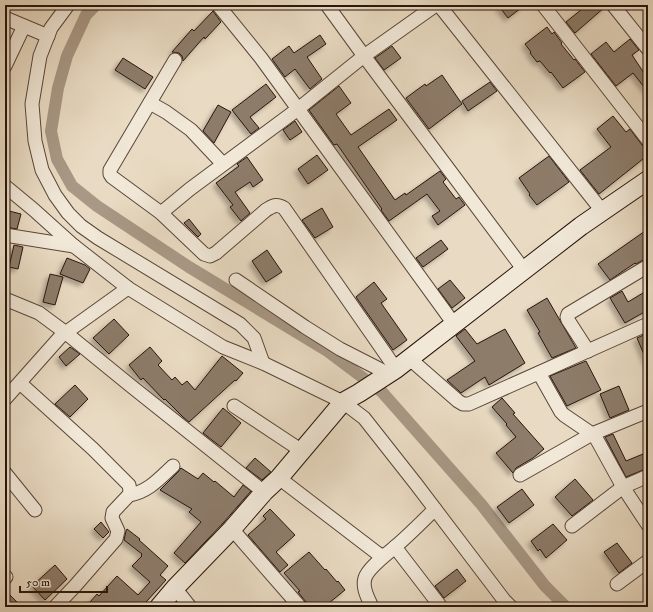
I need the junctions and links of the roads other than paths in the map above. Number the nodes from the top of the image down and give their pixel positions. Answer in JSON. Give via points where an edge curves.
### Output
{"nodes":[{"id":1,"x":68,"y":5,"type":"edge"},
{"id":2,"x":218,"y":5,"type":"edge"},
{"id":3,"x":327,"y":5,"type":"edge"},
{"id":4,"x":437,"y":5,"type":"edge"},
{"id":5,"x":544,"y":5,"type":"edge"},
{"id":6,"x":612,"y":5,"type":"edge"},
{"id":7,"x":5,"y":18,"type":"edge"},
{"id":8,"x":24,"y":26,"type":"junction"},
{"id":9,"x":48,"y":36,"type":"junction"},
{"id":10,"x":648,"y":49,"type":"edge"},
{"id":11,"x":364,"y":56,"type":"junction"},
{"id":12,"x":175,"y":60,"type":"dead end"},
{"id":13,"x":5,"y":66,"type":"edge"},
{"id":14,"x":150,"y":102,"type":"junction"},
{"id":15,"x":298,"y":109,"type":"junction"},
{"id":16,"x":648,"y":140,"type":"edge"},
{"id":17,"x":224,"y":164,"type":"junction"},
{"id":18,"x":648,"y":180,"type":"edge"},
{"id":19,"x":5,"y":186,"type":"edge"},
{"id":20,"x":603,"y":212,"type":"junction"},
{"id":21,"x":161,"y":213,"type":"junction"},
{"id":22,"x":5,"y":235,"type":"edge"},
{"id":23,"x":74,"y":246,"type":"junction"},
{"id":24,"x":648,"y":266,"type":"edge"},
{"id":25,"x":524,"y":270,"type":"junction"},
{"id":26,"x":236,"y":280,"type":"dead end"},
{"id":27,"x":128,"y":288,"type":"junction"},
{"id":28,"x":5,"y":299,"type":"edge"},
{"id":29,"x":454,"y":324,"type":"junction"},
{"id":30,"x":648,"y":324,"type":"edge"},
{"id":31,"x":66,"y":333,"type":"junction"},
{"id":32,"x":588,"y":352,"type":"junction"},
{"id":33,"x":264,"y":363,"type":"junction"},
{"id":34,"x":394,"y":370,"type":"junction"},
{"id":35,"x":539,"y":373,"type":"junction"},
{"id":36,"x":20,"y":383,"type":"junction"},
{"id":37,"x":6,"y":397,"type":"edge"},
{"id":38,"x":343,"y":402,"type":"junction"},
{"id":39,"x":234,"y":406,"type":"dead end"},
{"id":40,"x":648,"y":411,"type":"edge"},
{"id":41,"x":592,"y":434,"type":"junction"},
{"id":42,"x":302,"y":451,"type":"junction"},
{"id":43,"x":173,"y":466,"type":"dead end"},
{"id":44,"x":5,"y":472,"type":"edge"},
{"id":45,"x":520,"y":475,"type":"dead end"},
{"id":46,"x":648,"y":476,"type":"edge"},
{"id":47,"x":279,"y":478,"type":"junction"},
{"id":48,"x":622,"y":487,"type":"junction"},
{"id":49,"x":264,"y":492,"type":"junction"},
{"id":50,"x":129,"y":495,"type":"junction"},
{"id":51,"x":435,"y":509,"type":"junction"},
{"id":52,"x":35,"y":510,"type":"dead end"},
{"id":53,"x":648,"y":525,"type":"edge"},
{"id":54,"x":572,"y":526,"type":"dead end"},
{"id":55,"x":232,"y":529,"type":"junction"},
{"id":56,"x":395,"y":547,"type":"junction"},
{"id":57,"x":382,"y":556,"type":"junction"},
{"id":58,"x":648,"y":561,"type":"edge"},
{"id":59,"x":617,"y":584,"type":"dead end"},
{"id":60,"x":175,"y":588,"type":"junction"},
{"id":61,"x":54,"y":607,"type":"edge"},
{"id":62,"x":159,"y":607,"type":"edge"},
{"id":63,"x":190,"y":607,"type":"edge"},
{"id":64,"x":300,"y":607,"type":"edge"},
{"id":65,"x":372,"y":607,"type":"edge"},
{"id":66,"x":441,"y":607,"type":"edge"},
{"id":67,"x":511,"y":607,"type":"edge"}],
"edges":[{"from":1,"to":9,"type":"street"},
{"from":2,"to":15,"type":"street"},
{"from":3,"to":11,"type":"street"},
{"from":4,"to":11,"type":"street"},
{"from":4,"to":20,"type":"street"},
{"from":5,"to":16,"type":"street"},
{"from":6,"to":10,"type":"street"},
{"from":7,"to":8,"type":"street"},
{"from":8,"to":9,"type":"street"},
{"from":8,"to":13,"type":"street"},
{"from":9,"to":33,"type":"street","via":[[40,56],[32,104],[40,163],[55,195],[81,226],[98,238],[240,324],[254,338]]},
{"from":11,"to":15,"type":"street"},
{"from":11,"to":25,"type":"street"},
{"from":12,"to":14,"type":"street"},
{"from":14,"to":17,"type":"street","via":[[191,130]]},
{"from":14,"to":21,"type":"street","via":[[110,174]]},
{"from":15,"to":17,"type":"street"},
{"from":15,"to":29,"type":"street"},
{"from":17,"to":21,"type":"street"},
{"from":18,"to":20,"type":"street"},
{"from":19,"to":23,"type":"street"},
{"from":20,"to":25,"type":"street"},
{"from":21,"to":34,"type":"street","via":[[204,254],[210,256],[266,210],[274,205],[280,205]]},
{"from":22,"to":23,"type":"street"},
{"from":23,"to":27,"type":"street"},
{"from":24,"to":32,"type":"street","via":[[568,314],[568,320]]},
{"from":25,"to":29,"type":"street"},
{"from":26,"to":34,"type":"street","via":[[340,349]]},
{"from":27,"to":31,"type":"street"},
{"from":27,"to":33,"type":"street","via":[[223,347]]},
{"from":28,"to":31,"type":"street","via":[[39,313]]},
{"from":29,"to":34,"type":"street"},
{"from":30,"to":32,"type":"street"},
{"from":31,"to":36,"type":"street"},
{"from":31,"to":49,"type":"street"},
{"from":32,"to":35,"type":"street"},
{"from":33,"to":38,"type":"street"},
{"from":34,"to":35,"type":"street","via":[[464,404]]},
{"from":34,"to":38,"type":"street"},
{"from":35,"to":41,"type":"street","via":[[561,412]]},
{"from":36,"to":37,"type":"street"},
{"from":36,"to":50,"type":"street","via":[[129,485]]},
{"from":38,"to":42,"type":"street"},
{"from":38,"to":51,"type":"street","via":[[364,418]]},
{"from":39,"to":42,"type":"street"},
{"from":40,"to":41,"type":"street"},
{"from":41,"to":45,"type":"street"},
{"from":41,"to":48,"type":"street"},
{"from":42,"to":47,"type":"street"},
{"from":43,"to":50,"type":"street","via":[[149,488]]},
{"from":44,"to":52,"type":"street"},
{"from":46,"to":48,"type":"street"},
{"from":47,"to":49,"type":"street"},
{"from":47,"to":57,"type":"street"},
{"from":48,"to":53,"type":"street"},
{"from":48,"to":54,"type":"street"},
{"from":49,"to":55,"type":"street"},
{"from":50,"to":61,"type":"street","via":[[113,512],[112,518],[118,531],[116,539]]},
{"from":51,"to":56,"type":"street"},
{"from":51,"to":67,"type":"street"},
{"from":55,"to":60,"type":"street"},
{"from":55,"to":64,"type":"street"},
{"from":56,"to":57,"type":"street"},
{"from":56,"to":66,"type":"street"},
{"from":57,"to":65,"type":"street","via":[[364,579],[364,589]]},
{"from":58,"to":59,"type":"street"},
{"from":60,"to":62,"type":"street"},
{"from":60,"to":63,"type":"street"}]}
